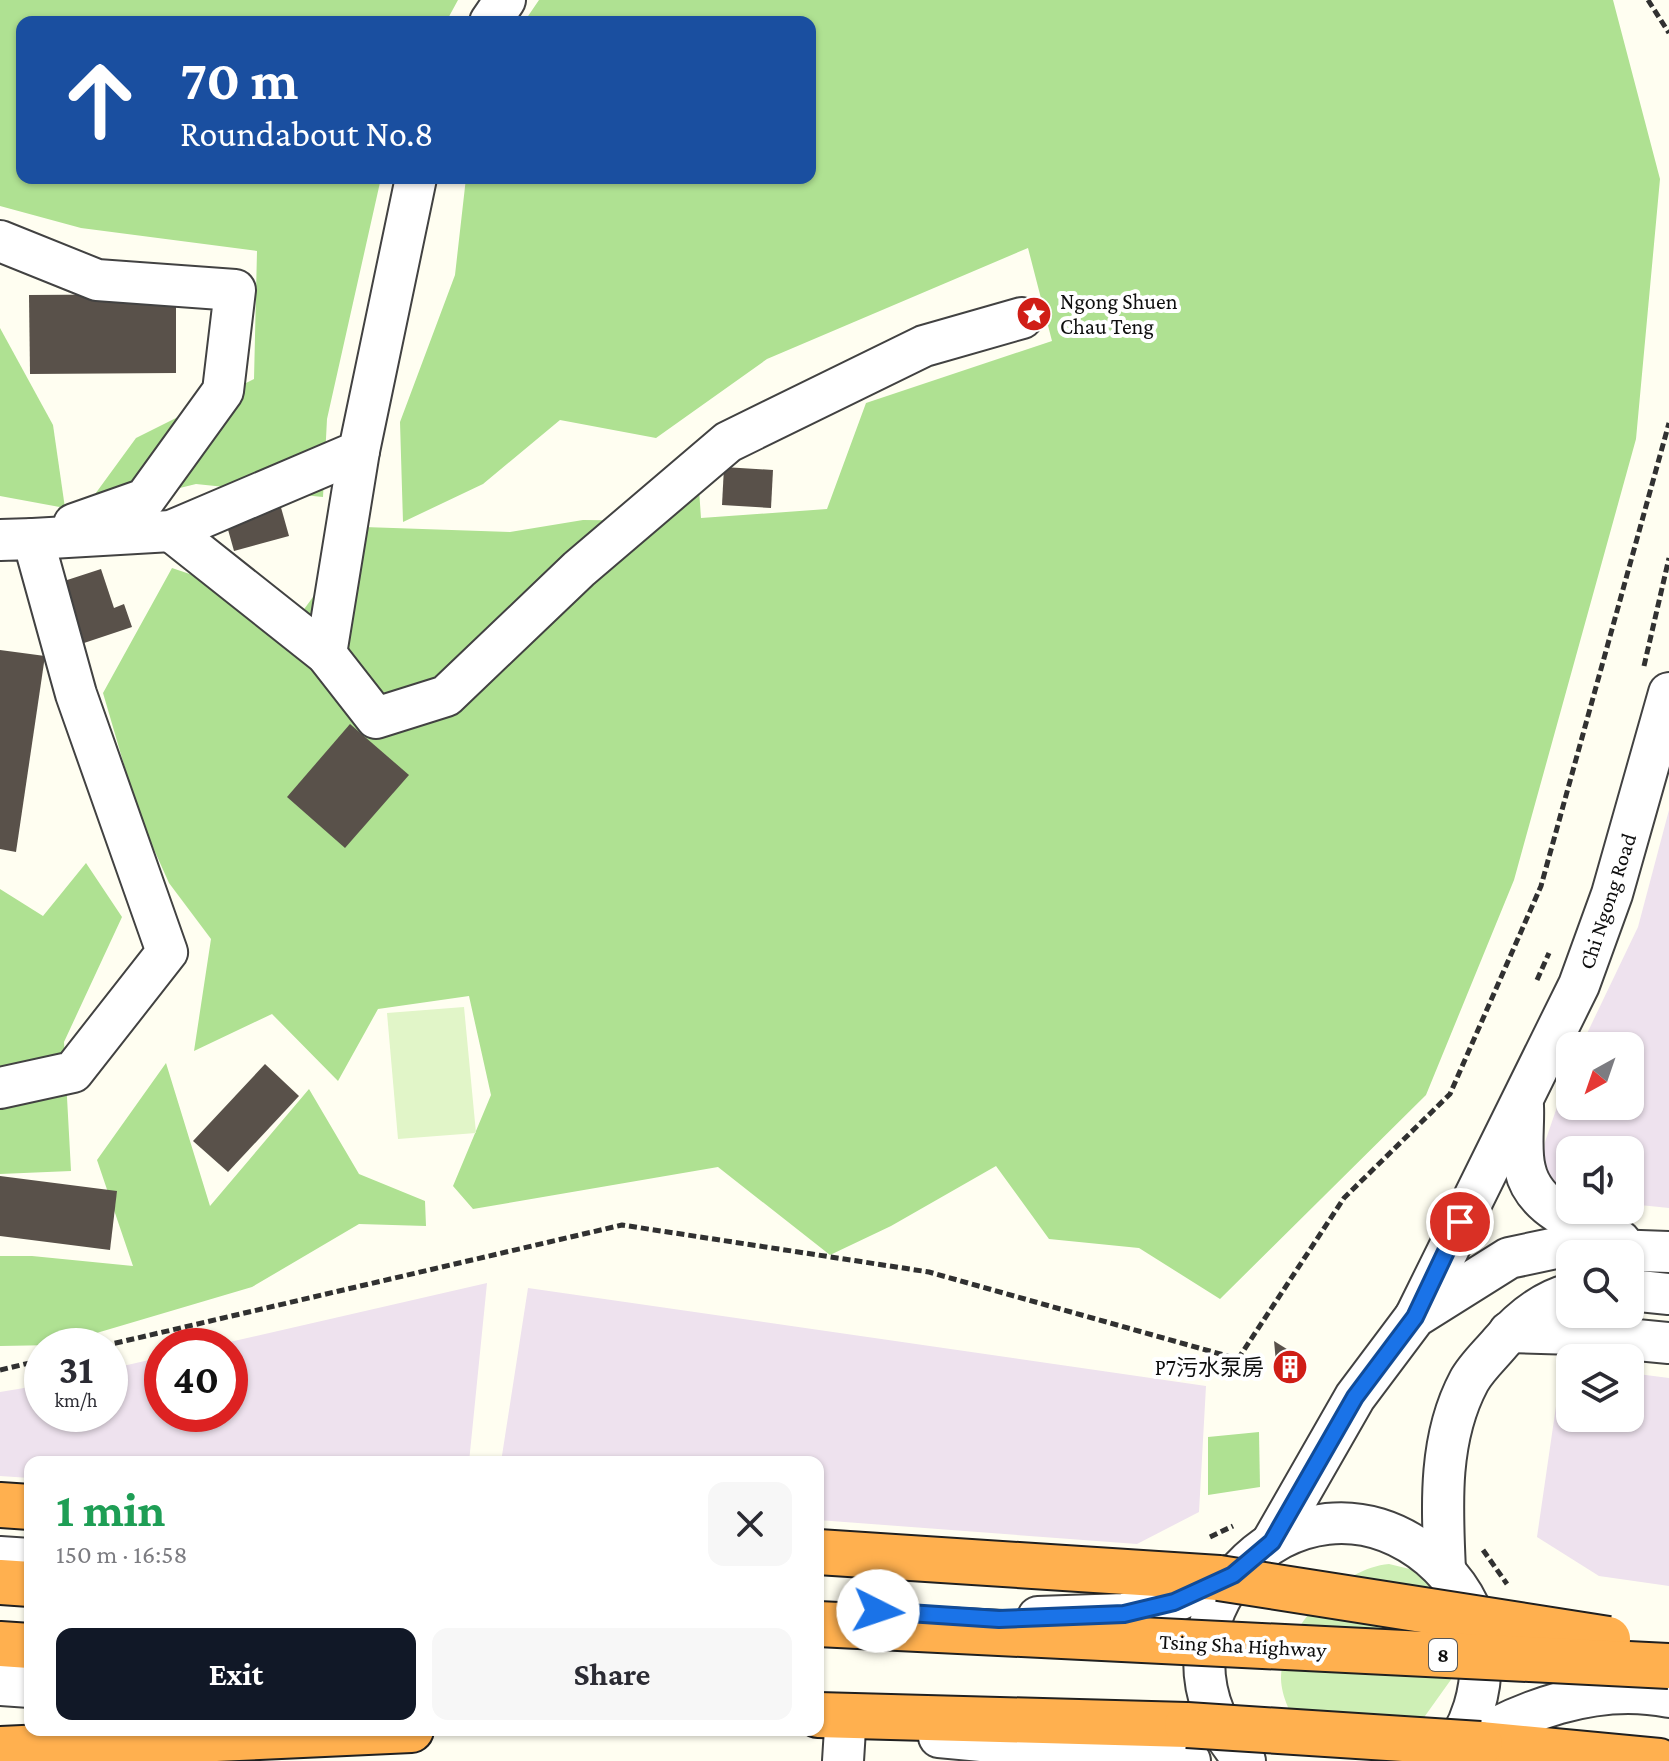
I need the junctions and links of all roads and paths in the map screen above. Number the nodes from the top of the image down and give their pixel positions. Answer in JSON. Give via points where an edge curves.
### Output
{"nodes":[{"id":1,"x":1648,"y":0,"type":"edge"},
{"id":2,"x":1669,"y":33,"type":"edge"},
{"id":3,"x":415,"y":184,"type":"edge"},
{"id":4,"x":0,"y":241,"type":"edge"},
{"id":5,"x":1022,"y":318,"type":"dead end"},
{"id":6,"x":1669,"y":423,"type":"edge"},
{"id":7,"x":359,"y":451,"type":"junction"},
{"id":8,"x":171,"y":531,"type":"junction"},
{"id":9,"x":16,"y":540,"type":"edge"},
{"id":10,"x":1669,"y":558,"type":"edge"},
{"id":11,"x":326,"y":654,"type":"junction"},
{"id":12,"x":1656,"y":681,"type":"edge"},
{"id":13,"x":1554,"y":939,"type":"dead end"},
{"id":14,"x":1532,"y":994,"type":"dead end"},
{"id":15,"x":0,"y":1088,"type":"edge"},
{"id":16,"x":1523,"y":1102,"type":"junction"},
{"id":17,"x":1654,"y":1250,"type":"edge"},
{"id":18,"x":1644,"y":1291,"type":"edge"},
{"id":19,"x":1669,"y":1294,"type":"edge"},
{"id":20,"x":1556,"y":1298,"type":"edge"},
{"id":21,"x":1415,"y":1317,"type":"junction"},
{"id":22,"x":1509,"y":1332,"type":"junction"},
{"id":23,"x":128,"y":1340,"type":"edge"},
{"id":24,"x":1669,"y":1343,"type":"edge"},
{"id":25,"x":24,"y":1364,"type":"edge"},
{"id":26,"x":0,"y":1370,"type":"edge"},
{"id":27,"x":0,"y":1505,"type":"edge"},
{"id":28,"x":24,"y":1507,"type":"edge"},
{"id":29,"x":1257,"y":1532,"type":"junction"},
{"id":30,"x":1208,"y":1538,"type":"dead end"},
{"id":31,"x":1481,"y":1547,"type":"dead end"},
{"id":32,"x":824,"y":1552,"type":"edge"},
{"id":33,"x":0,"y":1557,"type":"edge"},
{"id":34,"x":24,"y":1559,"type":"edge"},
{"id":35,"x":1233,"y":1575,"type":"junction"},
{"id":36,"x":1452,"y":1579,"type":"junction"},
{"id":37,"x":0,"y":1582,"type":"edge"},
{"id":38,"x":24,"y":1584,"type":"edge"},
{"id":39,"x":1514,"y":1592,"type":"dead end"},
{"id":40,"x":824,"y":1607,"type":"edge"},
{"id":41,"x":824,"y":1624,"type":"edge"},
{"id":42,"x":0,"y":1644,"type":"edge"},
{"id":43,"x":24,"y":1646,"type":"edge"},
{"id":44,"x":1669,"y":1652,"type":"edge"},
{"id":45,"x":0,"y":1685,"type":"edge"},
{"id":46,"x":1663,"y":1685,"type":"edge"},
{"id":47,"x":24,"y":1687,"type":"edge"},
{"id":48,"x":831,"y":1733,"type":"edge"},
{"id":49,"x":281,"y":1736,"type":"edge"},
{"id":50,"x":0,"y":1749,"type":"edge"},
{"id":51,"x":1444,"y":1759,"type":"edge"},
{"id":52,"x":1190,"y":1761,"type":"edge"},
{"id":53,"x":1245,"y":1761,"type":"edge"},
{"id":54,"x":1659,"y":1761,"type":"edge"}],
"edges":[{"from":1,"to":2,"type":"path"},
{"from":3,"to":7,"type":"street"},
{"from":4,"to":9,"type":"street","via":[[97,280],[235,290],[223,391],[145,499]]},
{"from":5,"to":11,"type":"street","via":[[924,346],[728,442],[579,569],[446,696],[376,718]]},
{"from":6,"to":23,"type":"path","via":[[1541,886],[1450,1094],[1344,1198],[1238,1359],[929,1272],[622,1225]]},
{"from":7,"to":8,"type":"street"},
{"from":7,"to":11,"type":"street"},
{"from":8,"to":9,"type":"street"},
{"from":8,"to":11,"type":"street"},
{"from":9,"to":15,"type":"street","via":[[167,952],[73,1072]]},
{"from":10,"to":12,"type":"path"},
{"from":12,"to":16,"type":"street","name":"Chi Ngong Road","via":[[1607,907],[1579,985]]},
{"from":13,"to":14,"type":"path"},
{"from":16,"to":17,"type":"street","name":"Chi Ngong Road","via":[[1525,1169],[1538,1196],[1573,1222]]},
{"from":16,"to":21,"type":"street","name":"Chi Ngong Road"},
{"from":17,"to":21,"type":"street","via":[[1556,1248],[1509,1258]]},
{"from":18,"to":19,"type":"street"},
{"from":20,"to":22,"type":"street"},
{"from":21,"to":29,"type":"street"},
{"from":22,"to":24,"type":"street"},
{"from":22,"to":36,"type":"street","via":[[1469,1380],[1448,1440],[1442,1503]]},
{"from":25,"to":26,"type":"path"},
{"from":27,"to":28,"type":"highway"},
{"from":29,"to":30,"type":"path"},
{"from":29,"to":35,"type":"street"},
{"from":29,"to":36,"type":"street","via":[[1345,1524],[1374,1528],[1414,1545]]},
{"from":31,"to":39,"type":"path"},
{"from":32,"to":44,"type":"highway","bridge":true,"via":[[1219,1578]]},
{"from":33,"to":34,"type":"street"},
{"from":35,"to":40,"type":"street","via":[[1174,1602],[1124,1614],[999,1619]]},
{"from":35,"to":53,"type":"street","via":[[1209,1621],[1204,1677],[1213,1716]]},
{"from":36,"to":46,"type":"street","via":[[1553,1646]]},
{"from":36,"to":51,"type":"street","via":[[1474,1617],[1481,1662],[1478,1694],[1466,1729]]},
{"from":37,"to":38,"type":"highway"},
{"from":41,"to":46,"type":"highway","name":"Tsing Sha Highway","number":"8","bridge":true},
{"from":42,"to":43,"type":"highway"},
{"from":45,"to":47,"type":"street"},
{"from":46,"to":51,"type":"street","via":[[1580,1698],[1530,1713],[1486,1731]]},
{"from":48,"to":52,"type":"street"},
{"from":48,"to":54,"type":"highway","bridge":true,"via":[[1187,1725]]},
{"from":49,"to":50,"type":"highway"}]}
